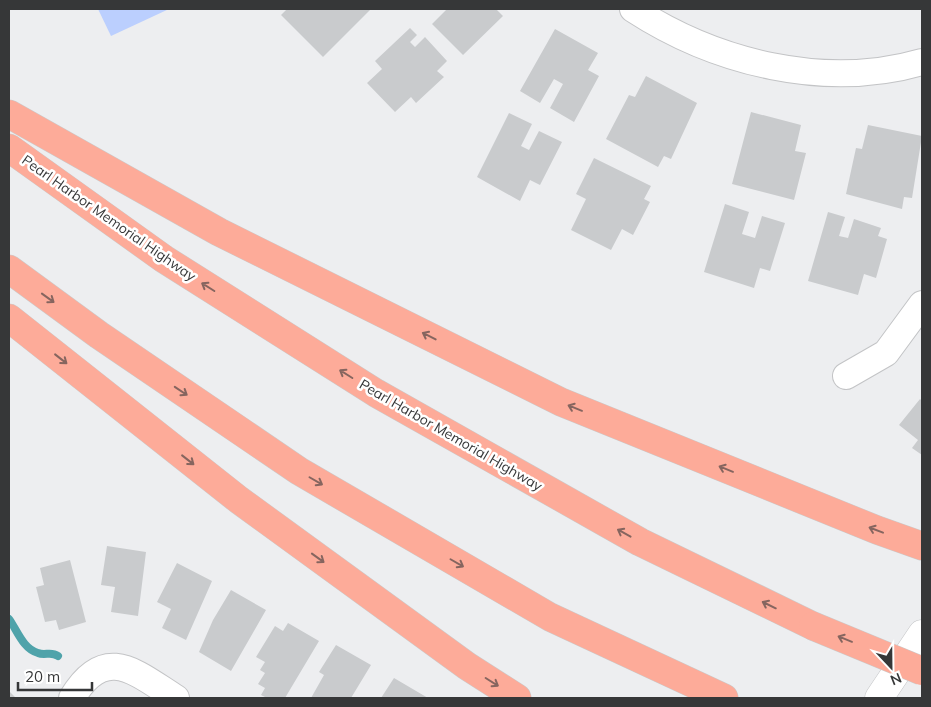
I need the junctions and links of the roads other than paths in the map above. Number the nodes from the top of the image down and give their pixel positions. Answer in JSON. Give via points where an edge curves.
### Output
{"nodes":[{"id":1,"x":633,"y":9,"type":"edge"},
{"id":2,"x":922,"y":62,"type":"edge"},
{"id":3,"x":9,"y":114,"type":"edge"},
{"id":4,"x":9,"y":148,"type":"edge"},
{"id":5,"x":9,"y":269,"type":"edge"},
{"id":6,"x":922,"y":304,"type":"edge"},
{"id":7,"x":9,"y":318,"type":"edge"},
{"id":8,"x":846,"y":376,"type":"dead end"},
{"id":9,"x":922,"y":546,"type":"edge"},
{"id":10,"x":922,"y":634,"type":"edge"},
{"id":11,"x":922,"y":670,"type":"edge"},
{"id":12,"x":72,"y":698,"type":"edge"},
{"id":13,"x":176,"y":698,"type":"edge"},
{"id":14,"x":517,"y":698,"type":"edge"},
{"id":15,"x":724,"y":698,"type":"edge"},
{"id":16,"x":879,"y":698,"type":"edge"}],
"edges":[{"from":1,"to":2,"type":"street","via":[[701,46],[736,58],[785,68],[866,71]]},
{"from":9,"to":3,"type":"highway","one_way":true,"via":[[561,402],[220,232]]},
{"from":11,"to":4,"type":"highway","name":"Pearl Harbor Memorial Highway","one_way":true,"bridge":true,"via":[[813,626],[640,542],[376,393],[164,259]]},
{"from":5,"to":15,"type":"highway","one_way":true,"via":[[99,335],[299,471],[550,617]]},
{"from":6,"to":8,"type":"street","via":[[886,353]]},
{"from":7,"to":14,"type":"highway","one_way":true,"via":[[238,500],[467,666]]},
{"from":10,"to":16,"type":"main road"},
{"from":12,"to":13,"type":"street","via":[[94,672],[117,666],[131,669]]}]}
